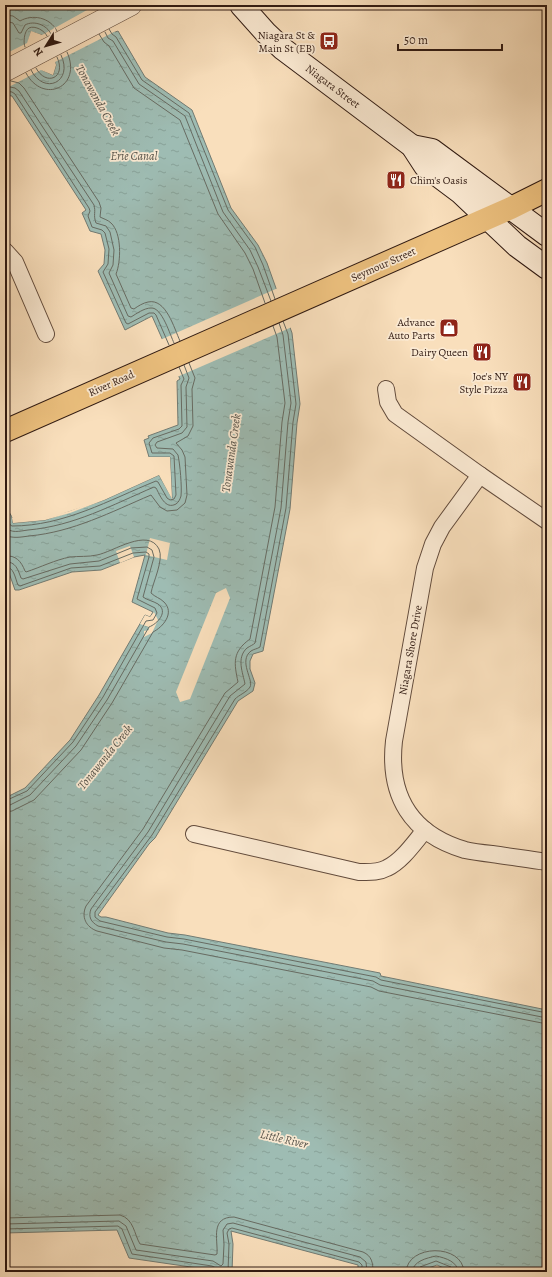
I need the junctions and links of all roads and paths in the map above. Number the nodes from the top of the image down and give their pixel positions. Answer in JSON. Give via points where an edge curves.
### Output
{"nodes":[{"id":1,"x":131,"y":5,"type":"edge"},
{"id":2,"x":241,"y":5,"type":"edge"},
{"id":3,"x":5,"y":71,"type":"edge"},
{"id":4,"x":412,"y":146,"type":"junction"},
{"id":5,"x":547,"y":190,"type":"edge"},
{"id":6,"x":511,"y":208,"type":"junction"},
{"id":7,"x":486,"y":218,"type":"junction"},
{"id":8,"x":547,"y":235,"type":"edge"},
{"id":9,"x":5,"y":251,"type":"edge"},
{"id":10,"x":547,"y":268,"type":"edge"},
{"id":11,"x":46,"y":334,"type":"dead end"},
{"id":12,"x":218,"y":337,"type":"joint"},
{"id":13,"x":386,"y":389,"type":"dead end"},
{"id":14,"x":5,"y":431,"type":"edge"},
{"id":15,"x":480,"y":475,"type":"junction"},
{"id":16,"x":547,"y":522,"type":"edge"},
{"id":17,"x":425,"y":830,"type":"junction"},
{"id":18,"x":194,"y":834,"type":"dead end"},
{"id":19,"x":547,"y":862,"type":"edge"}],
"edges":[{"from":1,"to":3,"type":"street"},
{"from":2,"to":4,"type":"main road","name":"Niagara Street","via":[[283,49]]},
{"from":4,"to":6,"type":"main road","name":"Niagara Street","via":[[432,150]]},
{"from":4,"to":7,"type":"main road","name":"Niagara Street","via":[[425,166],[461,193]]},
{"from":5,"to":6,"type":"main road","name":"Seymour Street"},
{"from":6,"to":7,"type":"main road","name":"Seymour Street"},
{"from":6,"to":8,"type":"main road","name":"Niagara Street"},
{"from":7,"to":10,"type":"main road","name":"Niagara Street","via":[[517,246]]},
{"from":7,"to":12,"type":"main road","name":"Seymour Street"},
{"from":9,"to":11,"type":"street","via":[[15,262]]},
{"from":12,"to":14,"type":"main road","name":"River Road"},
{"from":13,"to":15,"type":"street","via":[[388,402],[395,414]]},
{"from":15,"to":16,"type":"street"},
{"from":15,"to":17,"type":"street","name":"Niagara Shore Drive","via":[[442,527],[425,568],[394,741],[393,767],[396,788],[413,820]]},
{"from":17,"to":18,"type":"street","via":[[387,869],[372,872],[359,872]]},
{"from":17,"to":19,"type":"street","name":"Niagara Shore Drive","via":[[448,844],[466,850]]}]}
